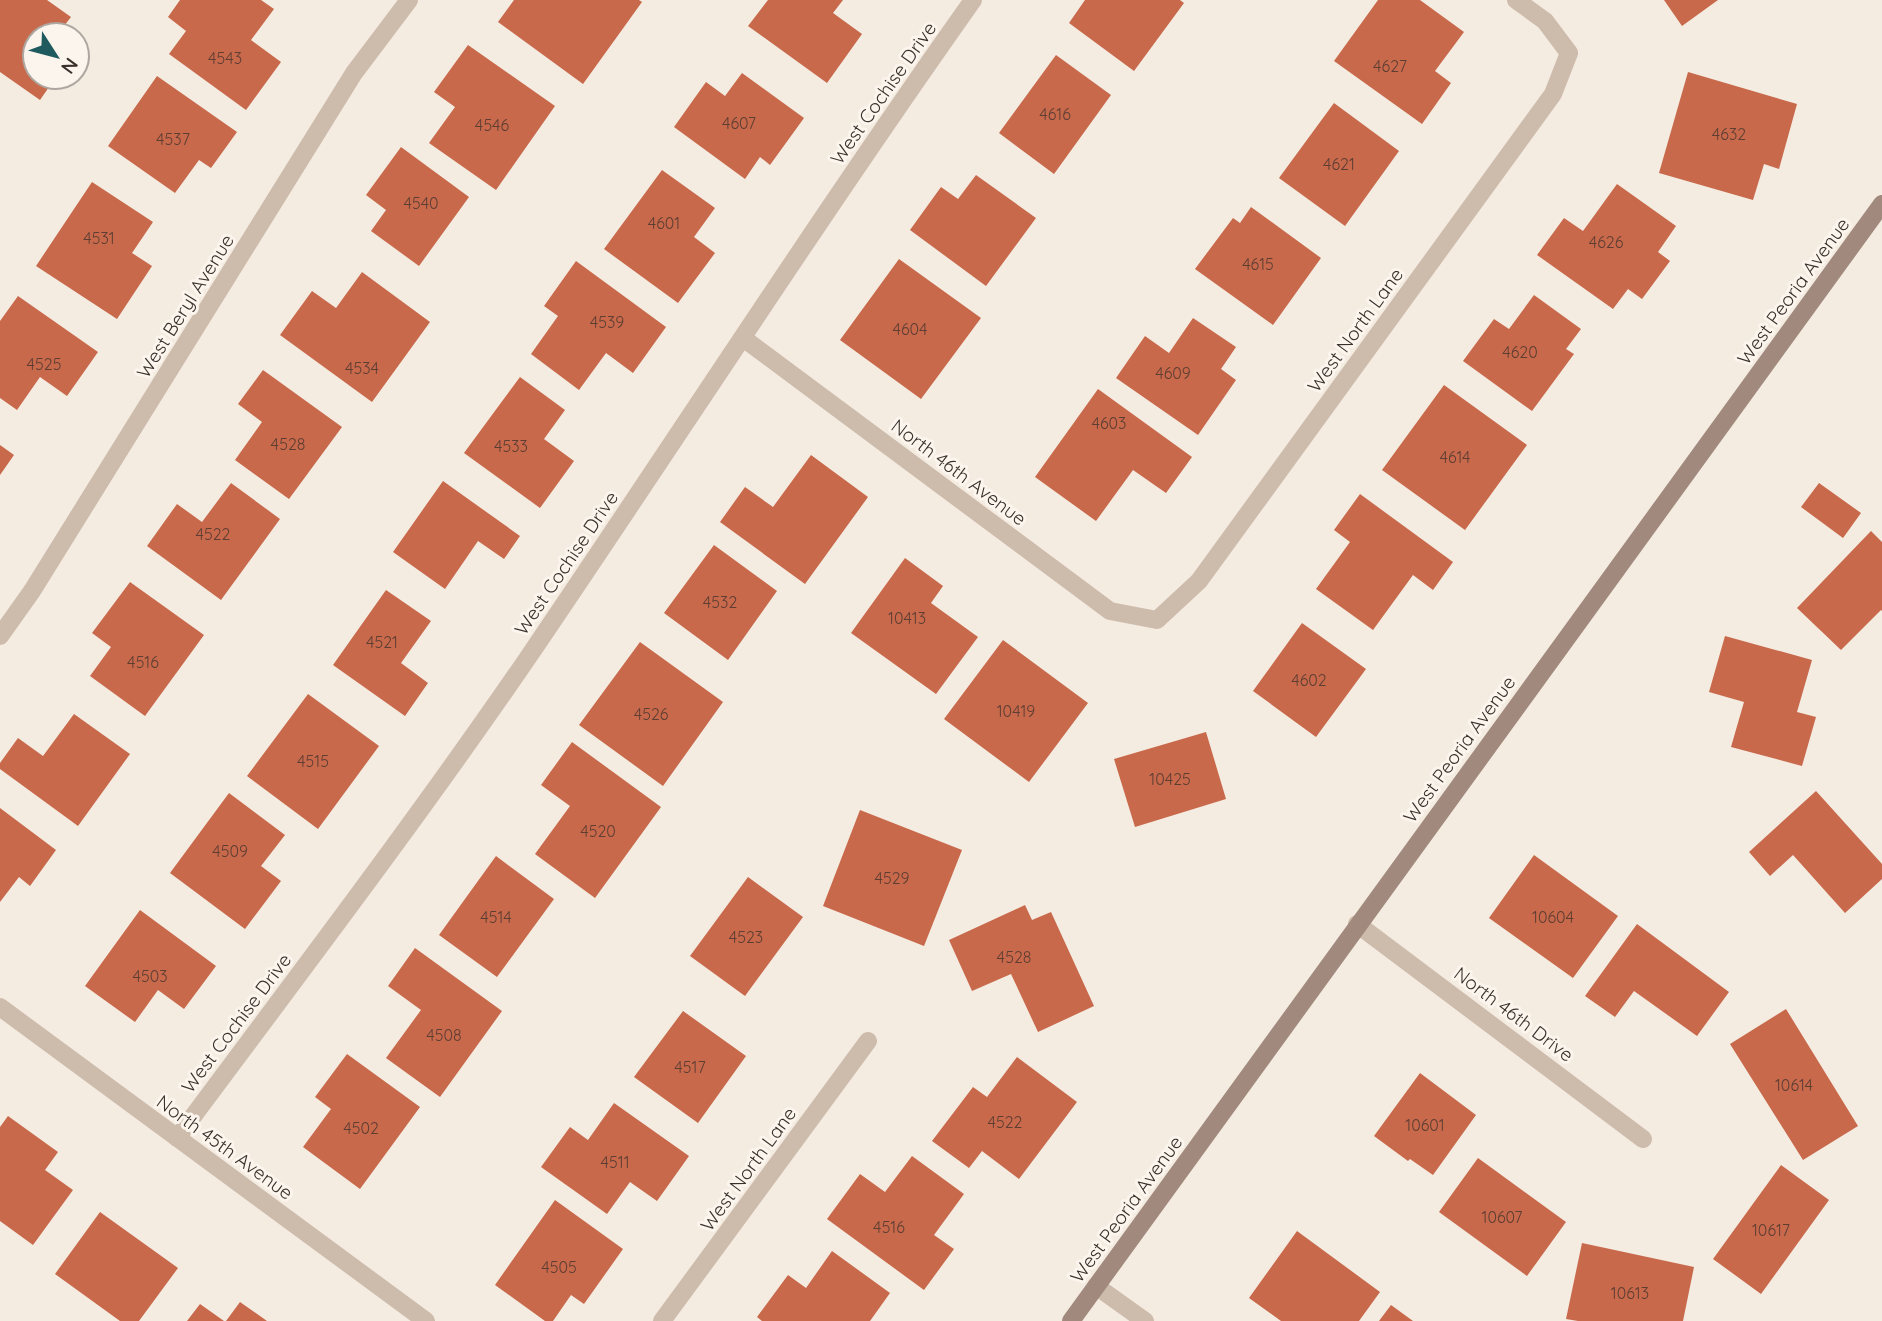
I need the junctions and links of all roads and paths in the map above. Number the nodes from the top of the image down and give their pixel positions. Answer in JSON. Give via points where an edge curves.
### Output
{"nodes":[{"id":1,"x":409,"y":0,"type":"edge"},
{"id":2,"x":973,"y":0,"type":"edge"},
{"id":3,"x":1516,"y":0,"type":"edge"},
{"id":4,"x":1882,"y":204,"type":"edge"},
{"id":5,"x":743,"y":338,"type":"junction"},
{"id":6,"x":1157,"y":620,"type":"joint"},
{"id":7,"x":0,"y":636,"type":"edge"},
{"id":8,"x":1357,"y":924,"type":"junction"},
{"id":9,"x":0,"y":1007,"type":"edge"},
{"id":10,"x":868,"y":1041,"type":"dead end"},
{"id":11,"x":177,"y":1138,"type":"junction"},
{"id":12,"x":1643,"y":1139,"type":"dead end"},
{"id":13,"x":1096,"y":1286,"type":"junction"},
{"id":14,"x":426,"y":1321,"type":"edge"},
{"id":15,"x":662,"y":1321,"type":"edge"},
{"id":16,"x":1071,"y":1321,"type":"edge"},
{"id":17,"x":1145,"y":1321,"type":"edge"}],
"edges":[{"from":1,"to":7,"type":"street","name":"West Beryl Avenue","via":[[354,73],[32,592]]},
{"from":2,"to":5,"type":"street","name":"West Cochise Drive"},
{"from":3,"to":6,"type":"street","name":"West North Lane","via":[[1545,21],[1569,53],[1553,94],[1199,581]]},
{"from":4,"to":8,"type":"main road","name":"West Peoria Avenue"},
{"from":5,"to":6,"type":"street","name":"North 46th Avenue","via":[[1110,611]]},
{"from":5,"to":11,"type":"street","name":"West Cochise Drive","via":[[468,743]]},
{"from":8,"to":12,"type":"street","name":"North 46th Drive"},
{"from":8,"to":13,"type":"main road","name":"West Peoria Avenue"},
{"from":9,"to":11,"type":"street","name":"North 45th Avenue"},
{"from":10,"to":15,"type":"street","name":"West North Lane"},
{"from":11,"to":14,"type":"street","name":"North 45th Avenue"},
{"from":13,"to":16,"type":"main road","name":"West Peoria Avenue"},
{"from":13,"to":17,"type":"street"}]}
